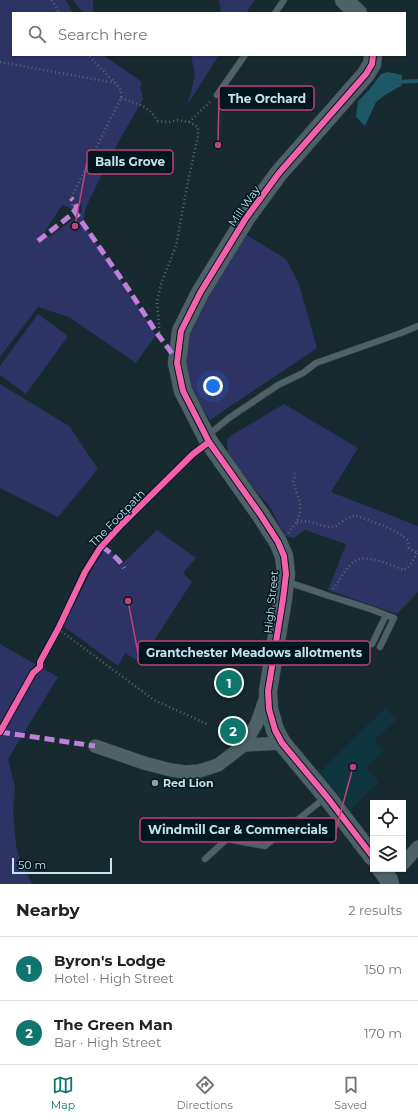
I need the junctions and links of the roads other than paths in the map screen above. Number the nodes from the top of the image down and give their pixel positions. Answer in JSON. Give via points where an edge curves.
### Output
{"nodes":[{"id":1,"x":284,"y":0,"type":"edge"},
{"id":2,"x":344,"y":0,"type":"edge"},
{"id":3,"x":276,"y":12,"type":"edge"},
{"id":4,"x":357,"y":12,"type":"edge"},
{"id":5,"x":244,"y":56,"type":"edge"},
{"id":6,"x":373,"y":56,"type":"edge"},
{"id":7,"x":217,"y":95,"type":"road end"},
{"id":8,"x":418,"y":326,"type":"edge"},
{"id":9,"x":183,"y":391,"type":"joint"},
{"id":10,"x":206,"y":437,"type":"junction"},
{"id":11,"x":285,"y":582,"type":"junction"},
{"id":12,"x":386,"y":615,"type":"junction"},
{"id":13,"x":372,"y":644,"type":"dead end"},
{"id":14,"x":380,"y":647,"type":"dead end"},
{"id":15,"x":268,"y":691,"type":"junction"},
{"id":16,"x":282,"y":742,"type":"junction"},
{"id":17,"x":244,"y":745,"type":"junction"},
{"id":18,"x":95,"y":746,"type":"dead end"},
{"id":19,"x":327,"y":797,"type":"junction"},
{"id":20,"x":418,"y":847,"type":"edge"},
{"id":21,"x":370,"y":853,"type":"edge"},
{"id":22,"x":205,"y":859,"type":"dead end"},
{"id":23,"x":406,"y":861,"type":"edge"}],
"edges":[{"from":1,"to":3,"type":"lane"},
{"from":2,"to":4,"type":"street"},
{"from":5,"to":7,"type":"lane"},
{"from":6,"to":9,"type":"street","name":"Mill Way","via":[[372,64],[366,74],[279,173],[246,218],[200,293],[181,331],[177,364]]},
{"from":8,"to":10,"type":"lane","via":[[316,364],[278,385]]},
{"from":9,"to":10,"type":"street","name":"High Street"},
{"from":10,"to":11,"type":"street","name":"High Street","via":[[278,542],[284,556]]},
{"from":11,"to":12,"type":"lane"},
{"from":11,"to":15,"type":"street","name":"High Street"},
{"from":12,"to":13,"type":"lane"},
{"from":12,"to":14,"type":"lane","via":[[394,618]]},
{"from":15,"to":16,"type":"street","name":"High Street","via":[[269,709],[275,730]]},
{"from":15,"to":17,"type":"street","via":[[257,722]]},
{"from":16,"to":17,"type":"street"},
{"from":16,"to":19,"type":"street","name":"High Street"},
{"from":17,"to":18,"type":"street","via":[[218,765],[199,771],[184,772],[144,763]]},
{"from":19,"to":21,"type":"street","name":"High Street"},
{"from":19,"to":22,"type":"lane","via":[[265,846],[227,839]]},
{"from":20,"to":23,"type":"street"}]}
